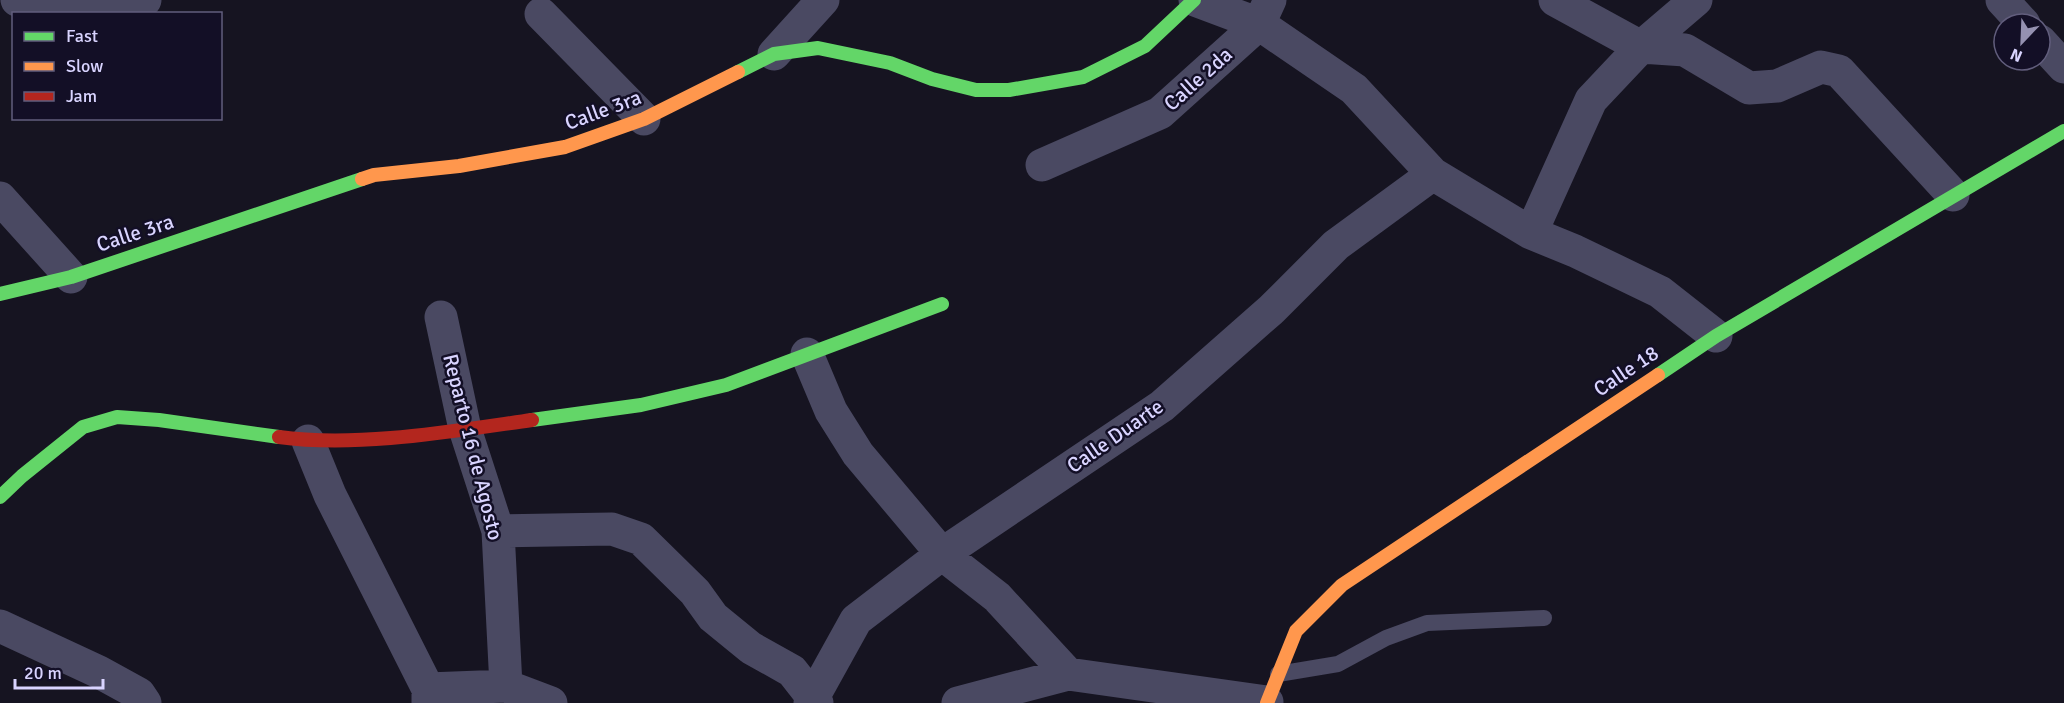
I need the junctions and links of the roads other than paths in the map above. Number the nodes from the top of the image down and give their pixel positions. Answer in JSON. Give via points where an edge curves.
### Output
{"nodes":[{"id":1,"x":17,"y":0,"type":"edge"},
{"id":2,"x":146,"y":0,"type":"edge"},
{"id":3,"x":823,"y":0,"type":"edge"},
{"id":4,"x":1194,"y":0,"type":"edge"},
{"id":5,"x":1555,"y":0,"type":"edge"},
{"id":6,"x":1696,"y":0,"type":"edge"},
{"id":7,"x":2002,"y":0,"type":"edge"},
{"id":8,"x":1265,"y":12,"type":"edge"},
{"id":9,"x":2014,"y":12,"type":"edge"},
{"id":10,"x":541,"y":14,"type":"dead end"},
{"id":11,"x":1641,"y":47,"type":"junction"},
{"id":12,"x":774,"y":54,"type":"junction"},
{"id":13,"x":2052,"y":54,"type":"edge"},
{"id":14,"x":2064,"y":67,"type":"edge"},
{"id":15,"x":644,"y":119,"type":"junction"},
{"id":16,"x":2064,"y":131,"type":"edge"},
{"id":17,"x":1042,"y":165,"type":"dead end"},
{"id":18,"x":1433,"y":174,"type":"junction"},
{"id":19,"x":1953,"y":195,"type":"junction"},
{"id":20,"x":0,"y":198,"type":"edge"},
{"id":21,"x":1531,"y":233,"type":"junction"},
{"id":22,"x":71,"y":277,"type":"junction"},
{"id":23,"x":0,"y":294,"type":"edge"},
{"id":24,"x":942,"y":304,"type":"dead end"},
{"id":25,"x":441,"y":317,"type":"dead end"},
{"id":26,"x":1716,"y":336,"type":"junction"},
{"id":27,"x":807,"y":354,"type":"junction"},
{"id":28,"x":465,"y":429,"type":"junction"},
{"id":29,"x":308,"y":441,"type":"junction"},
{"id":30,"x":0,"y":496,"type":"edge"},
{"id":31,"x":498,"y":531,"type":"junction"},
{"id":32,"x":942,"y":554,"type":"junction"},
{"id":33,"x":1544,"y":618,"type":"dead end"},
{"id":34,"x":0,"y":626,"type":"edge"},
{"id":35,"x":1068,"y":675,"type":"junction"},
{"id":36,"x":506,"y":686,"type":"junction"},
{"id":37,"x":1271,"y":693,"type":"edge"},
{"id":38,"x":428,"y":696,"type":"edge"},
{"id":39,"x":813,"y":701,"type":"edge"},
{"id":40,"x":145,"y":703,"type":"edge"},
{"id":41,"x":551,"y":703,"type":"edge"},
{"id":42,"x":957,"y":703,"type":"edge"}],
"edges":[{"from":1,"to":2,"type":"street","via":[[56,10],[132,7]]},
{"from":3,"to":12,"type":"street"},
{"from":4,"to":8,"type":"street"},
{"from":4,"to":12,"type":"street","name":"Calle 3ra","via":[[1145,46],[1083,77],[1009,90],[976,90],[890,63],[818,48]]},
{"from":5,"to":11,"type":"street"},
{"from":6,"to":11,"type":"street"},
{"from":7,"to":9,"type":"street"},
{"from":8,"to":17,"type":"street","name":"Calle 2da","via":[[1160,113]]},
{"from":8,"to":18,"type":"street","via":[[1354,89]]},
{"from":10,"to":15,"type":"street"},
{"from":11,"to":19,"type":"street","via":[[1684,50],[1749,88],[1777,86],[1821,67],[1839,71]]},
{"from":11,"to":21,"type":"street","via":[[1591,100]]},
{"from":12,"to":15,"type":"street","name":"Calle 3ra"},
{"from":13,"to":14,"type":"street"},
{"from":15,"to":22,"type":"street","name":"Calle 3ra","via":[[565,147],[459,166],[374,175]]},
{"from":16,"to":19,"type":"street","name":"Calle 18"},
{"from":18,"to":21,"type":"street"},
{"from":18,"to":32,"type":"street","name":"Calle Duarte","via":[[1336,245],[1271,310],[1162,406]]},
{"from":19,"to":26,"type":"street","name":"Calle 18"},
{"from":20,"to":22,"type":"street"},
{"from":21,"to":26,"type":"street","via":[[1660,292]]},
{"from":22,"to":23,"type":"street","name":"Calle 3ra"},
{"from":24,"to":27,"type":"street"},
{"from":25,"to":28,"type":"street","name":"Reparto 16 de Agosto"},
{"from":26,"to":37,"type":"street","name":"Calle 18","via":[[1342,585],[1296,631]]},
{"from":27,"to":28,"type":"street","via":[[726,385],[641,405]]},
{"from":27,"to":32,"type":"street","via":[[831,411],[858,454]]},
{"from":28,"to":29,"type":"street"},
{"from":28,"to":31,"type":"street","name":"Reparto 16 de Agosto"},
{"from":29,"to":30,"type":"street","via":[[117,417],[83,427]]},
{"from":29,"to":38,"type":"street","via":[[330,495]]},
{"from":31,"to":36,"type":"street","name":"Reparto 16 de Agosto"},
{"from":31,"to":39,"type":"street","via":[[612,529],[641,539],[695,592],[713,617],[751,648],[792,670]]},
{"from":32,"to":35,"type":"street","via":[[997,597]]},
{"from":32,"to":39,"type":"street","name":"Calle Duarte","via":[[856,620]]},
{"from":33,"to":37,"type":"lane","via":[[1427,623],[1386,638]]},
{"from":34,"to":40,"type":"street","via":[[99,672],[139,694]]},
{"from":35,"to":37,"type":"street"},
{"from":35,"to":42,"type":"street"},
{"from":36,"to":38,"type":"street"},
{"from":36,"to":41,"type":"street"}]}
